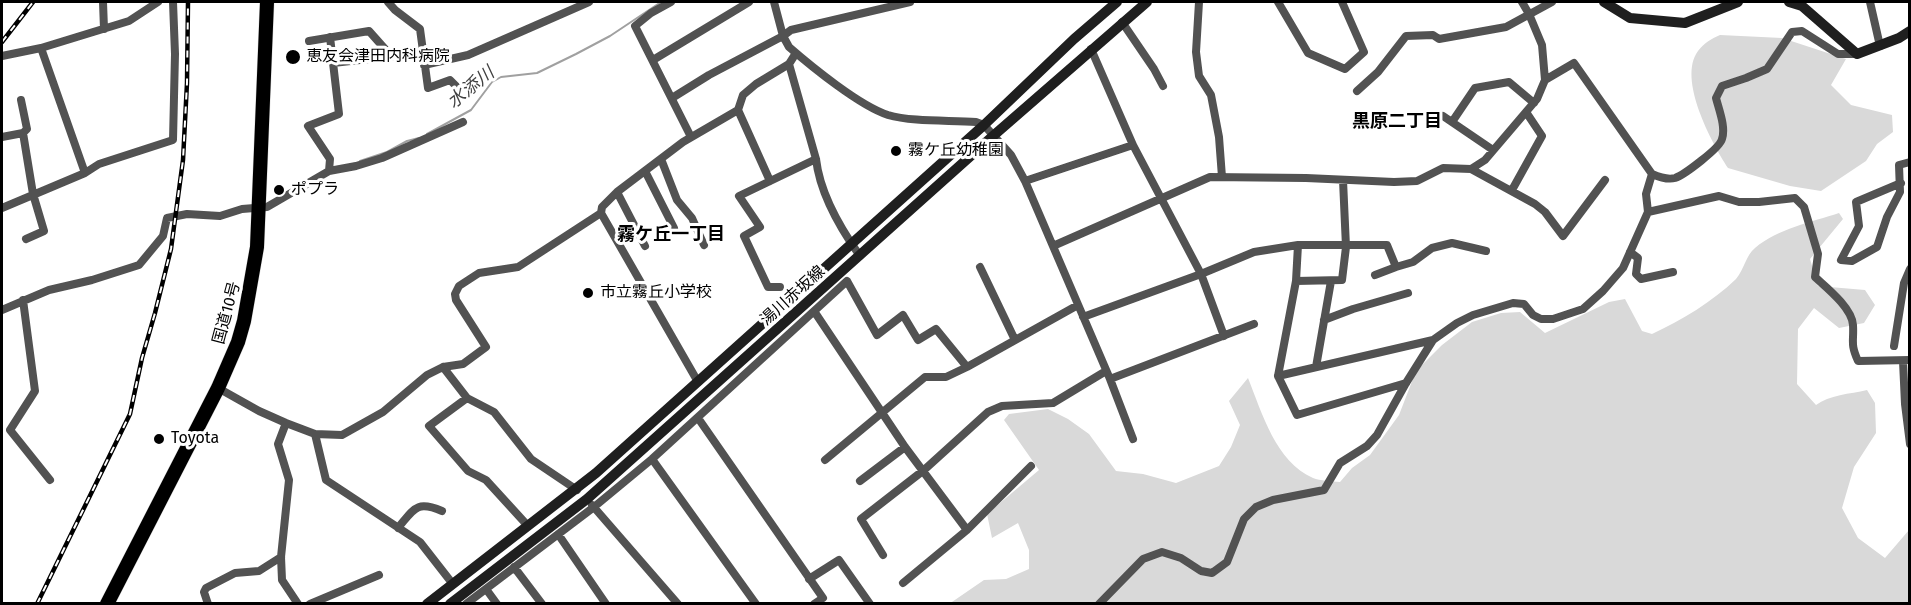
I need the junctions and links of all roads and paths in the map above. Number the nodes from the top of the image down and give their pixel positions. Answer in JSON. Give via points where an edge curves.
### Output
{"nodes":[{"id":1,"x":103,"y":2,"type":"edge"},
{"id":2,"x":158,"y":2,"type":"edge"},
{"id":3,"x":173,"y":2,"type":"edge"},
{"id":4,"x":267,"y":2,"type":"edge"},
{"id":5,"x":276,"y":2,"type":"edge"},
{"id":6,"x":388,"y":2,"type":"edge"},
{"id":7,"x":589,"y":2,"type":"edge"},
{"id":8,"x":671,"y":2,"type":"edge"},
{"id":9,"x":749,"y":2,"type":"edge"},
{"id":10,"x":774,"y":2,"type":"edge"},
{"id":11,"x":910,"y":2,"type":"edge"},
{"id":12,"x":1117,"y":2,"type":"edge"},
{"id":13,"x":1147,"y":2,"type":"edge"},
{"id":14,"x":1199,"y":2,"type":"edge"},
{"id":15,"x":1278,"y":2,"type":"edge"},
{"id":16,"x":1342,"y":2,"type":"edge"},
{"id":17,"x":1522,"y":2,"type":"edge"},
{"id":18,"x":1552,"y":2,"type":"edge"},
{"id":19,"x":1604,"y":2,"type":"edge"},
{"id":20,"x":1738,"y":2,"type":"edge"},
{"id":21,"x":1789,"y":2,"type":"edge"},
{"id":22,"x":1870,"y":2,"type":"edge"},
{"id":23,"x":1802,"y":4,"type":"edge"},
{"id":24,"x":1529,"y":14,"type":"junction"},
{"id":25,"x":1122,"y":22,"type":"junction"},
{"id":26,"x":104,"y":29,"type":"junction"},
{"id":27,"x":1910,"y":31,"type":"edge"},
{"id":28,"x":783,"y":36,"type":"junction"},
{"id":29,"x":330,"y":38,"type":"junction"},
{"id":30,"x":309,"y":40,"type":"dead end"},
{"id":31,"x":1880,"y":46,"type":"junction"},
{"id":32,"x":41,"y":48,"type":"junction"},
{"id":33,"x":1091,"y":49,"type":"junction"},
{"id":34,"x":796,"y":53,"type":"junction"},
{"id":35,"x":1857,"y":54,"type":"junction"},
{"id":36,"x":404,"y":55,"type":"dead end"},
{"id":37,"x":2,"y":56,"type":"edge"},
{"id":38,"x":386,"y":57,"type":"junction"},
{"id":39,"x":653,"y":60,"type":"junction"},
{"id":40,"x":333,"y":63,"type":"junction"},
{"id":41,"x":789,"y":64,"type":"junction"},
{"id":42,"x":424,"y":65,"type":"junction"},
{"id":43,"x":1545,"y":80,"type":"junction"},
{"id":44,"x":1163,"y":86,"type":"dead end"},
{"id":45,"x":459,"y":89,"type":"dead end"},
{"id":46,"x":1357,"y":91,"type":"dead end"},
{"id":47,"x":672,"y":98,"type":"junction"},
{"id":48,"x":21,"y":100,"type":"dead end"},
{"id":49,"x":1534,"y":102,"type":"junction"},
{"id":50,"x":738,"y":110,"type":"junction"},
{"id":51,"x":1526,"y":112,"type":"junction"},
{"id":52,"x":1443,"y":116,"type":"dead end"},
{"id":53,"x":463,"y":122,"type":"dead end"},
{"id":54,"x":1452,"y":122,"type":"junction"},
{"id":55,"x":984,"y":125,"type":"junction"},
{"id":56,"x":23,"y":133,"type":"junction"},
{"id":57,"x":2,"y":136,"type":"edge"},
{"id":58,"x":993,"y":136,"type":"junction"},
{"id":59,"x":692,"y":137,"type":"junction"},
{"id":60,"x":1134,"y":145,"type":"junction"},
{"id":61,"x":1493,"y":150,"type":"junction"},
{"id":62,"x":662,"y":159,"type":"junction"},
{"id":63,"x":816,"y":159,"type":"junction"},
{"id":64,"x":1910,"y":162,"type":"edge"},
{"id":65,"x":1471,"y":169,"type":"junction"},
{"id":66,"x":329,"y":171,"type":"junction"},
{"id":67,"x":645,"y":171,"type":"junction"},
{"id":68,"x":85,"y":172,"type":"junction"},
{"id":69,"x":1652,"y":174,"type":"junction"},
{"id":70,"x":1222,"y":177,"type":"junction"},
{"id":71,"x":1343,"y":180,"type":"junction"},
{"id":72,"x":1605,"y":180,"type":"dead end"},
{"id":73,"x":770,"y":181,"type":"junction"},
{"id":74,"x":1025,"y":181,"type":"junction"},
{"id":75,"x":1901,"y":183,"type":"junction"},
{"id":76,"x":1512,"y":190,"type":"junction"},
{"id":77,"x":617,"y":192,"type":"junction"},
{"id":78,"x":33,"y":194,"type":"junction"},
{"id":79,"x":1162,"y":199,"type":"junction"},
{"id":80,"x":262,"y":207,"type":"junction"},
{"id":81,"x":2,"y":208,"type":"edge"},
{"id":82,"x":1648,"y":212,"type":"junction"},
{"id":83,"x":600,"y":213,"type":"junction"},
{"id":84,"x":674,"y":228,"type":"dead end"},
{"id":85,"x":26,"y":239,"type":"dead end"},
{"id":86,"x":851,"y":244,"type":"junction"},
{"id":87,"x":704,"y":245,"type":"dead end"},
{"id":88,"x":1298,"y":245,"type":"junction"},
{"id":89,"x":645,"y":246,"type":"dead end"},
{"id":90,"x":1053,"y":246,"type":"junction"},
{"id":91,"x":1346,"y":247,"type":"junction"},
{"id":92,"x":1486,"y":251,"type":"dead end"},
{"id":93,"x":1630,"y":252,"type":"junction"},
{"id":94,"x":860,"y":256,"type":"junction"},
{"id":95,"x":980,"y":267,"type":"dead end"},
{"id":96,"x":1396,"y":267,"type":"junction"},
{"id":97,"x":1910,"y":269,"type":"edge"},
{"id":98,"x":1673,"y":272,"type":"dead end"},
{"id":99,"x":1201,"y":274,"type":"junction"},
{"id":100,"x":1375,"y":275,"type":"dead end"},
{"id":101,"x":1296,"y":281,"type":"junction"},
{"id":102,"x":1331,"y":281,"type":"junction"},
{"id":103,"x":780,"y":287,"type":"dead end"},
{"id":104,"x":1408,"y":293,"type":"dead end"},
{"id":105,"x":23,"y":300,"type":"junction"},
{"id":106,"x":1078,"y":305,"type":"junction"},
{"id":107,"x":2,"y":310,"type":"edge"},
{"id":108,"x":814,"y":311,"type":"junction"},
{"id":109,"x":1083,"y":317,"type":"junction"},
{"id":110,"x":1324,"y":320,"type":"junction"},
{"id":111,"x":1254,"y":324,"type":"dead end"},
{"id":112,"x":1224,"y":336,"type":"junction"},
{"id":113,"x":1015,"y":340,"type":"junction"},
{"id":114,"x":1433,"y":340,"type":"junction"},
{"id":115,"x":1894,"y":346,"type":"dead end"},
{"id":116,"x":1906,"y":361,"type":"edge"},
{"id":117,"x":443,"y":367,"type":"junction"},
{"id":118,"x":967,"y":367,"type":"junction"},
{"id":119,"x":1316,"y":367,"type":"junction"},
{"id":120,"x":1106,"y":370,"type":"junction"},
{"id":121,"x":1278,"y":376,"type":"junction"},
{"id":122,"x":1110,"y":379,"type":"junction"},
{"id":123,"x":698,"y":382,"type":"junction"},
{"id":124,"x":1406,"y":383,"type":"junction"},
{"id":125,"x":222,"y":390,"type":"junction"},
{"id":126,"x":467,"y":398,"type":"junction"},
{"id":127,"x":882,"y":412,"type":"junction"},
{"id":128,"x":698,"y":418,"type":"junction"},
{"id":129,"x":286,"y":423,"type":"junction"},
{"id":130,"x":315,"y":434,"type":"junction"},
{"id":131,"x":1133,"y":439,"type":"dead end"},
{"id":132,"x":1910,"y":444,"type":"edge"},
{"id":133,"x":905,"y":447,"type":"junction"},
{"id":134,"x":652,"y":459,"type":"junction"},
{"id":135,"x":825,"y":460,"type":"dead end"},
{"id":136,"x":1031,"y":466,"type":"dead end"},
{"id":137,"x":924,"y":470,"type":"junction"},
{"id":138,"x":50,"y":480,"type":"dead end"},
{"id":139,"x":860,"y":482,"type":"dead end"},
{"id":140,"x":577,"y":489,"type":"junction"},
{"id":141,"x":590,"y":503,"type":"junction"},
{"id":142,"x":442,"y":511,"type":"dead end"},
{"id":143,"x":528,"y":526,"type":"junction"},
{"id":144,"x":398,"y":528,"type":"junction"},
{"id":145,"x":967,"y":530,"type":"junction"},
{"id":146,"x":558,"y":534,"type":"junction"},
{"id":147,"x":883,"y":555,"type":"dead end"},
{"id":148,"x":281,"y":557,"type":"junction"},
{"id":149,"x":514,"y":567,"type":"junction"},
{"id":150,"x":380,"y":575,"type":"dead end"},
{"id":151,"x":809,"y":579,"type":"junction"},
{"id":152,"x":452,"y":583,"type":"junction"},
{"id":153,"x":903,"y":583,"type":"dead end"},
{"id":154,"x":486,"y":589,"type":"junction"},
{"id":155,"x":825,"y":601,"type":"edge"},
{"id":156,"x":107,"y":603,"type":"edge"},
{"id":157,"x":117,"y":603,"type":"edge"},
{"id":158,"x":208,"y":603,"type":"edge"},
{"id":159,"x":298,"y":603,"type":"edge"},
{"id":160,"x":310,"y":603,"type":"edge"},
{"id":161,"x":427,"y":603,"type":"edge"},
{"id":162,"x":450,"y":603,"type":"edge"},
{"id":163,"x":466,"y":603,"type":"edge"},
{"id":164,"x":497,"y":603,"type":"edge"},
{"id":165,"x":542,"y":603,"type":"edge"},
{"id":166,"x":606,"y":603,"type":"edge"},
{"id":167,"x":678,"y":603,"type":"edge"},
{"id":168,"x":756,"y":603,"type":"edge"},
{"id":169,"x":814,"y":603,"type":"edge"},
{"id":170,"x":870,"y":603,"type":"edge"},
{"id":171,"x":1099,"y":603,"type":"edge"}],
"edges":[{"from":1,"to":26,"type":"street"},
{"from":2,"to":26,"type":"street","via":[[129,21]]},
{"from":3,"to":68,"type":"street","via":[[173,140]]},
{"from":4,"to":80,"type":"highway","name":"国道10号"},
{"from":5,"to":80,"type":"highway","name":"国道10号"},
{"from":6,"to":42,"type":"street","via":[[420,29]]},
{"from":7,"to":42,"type":"street","via":[[468,55]]},
{"from":8,"to":39,"type":"street","via":[[635,26]]},
{"from":9,"to":39,"type":"street"},
{"from":10,"to":28,"type":"street"},
{"from":11,"to":28,"type":"street","via":[[791,30]]},
{"from":12,"to":55,"type":"main road","name":"湯川赤坂線"},
{"from":13,"to":25,"type":"main road","name":"湯川赤坂線"},
{"from":14,"to":70,"type":"street","via":[[1199,76],[1212,94]]},
{"from":15,"to":16,"type":"street","via":[[1308,53],[1345,69],[1364,52]]},
{"from":17,"to":24,"type":"street"},
{"from":18,"to":24,"type":"street"},
{"from":19,"to":20,"type":"main road","via":[[1630,18],[1685,23]]},
{"from":21,"to":23,"type":"main road"},
{"from":22,"to":31,"type":"street"},
{"from":23,"to":35,"type":"main road"},
{"from":24,"to":43,"type":"street","via":[[1542,45]]},
{"from":24,"to":46,"type":"street","via":[[1506,27],[1487,31],[1440,39],[1433,35],[1406,36],[1378,72]]},
{"from":25,"to":33,"type":"main road","name":"湯川赤坂線"},
{"from":25,"to":44,"type":"street"},
{"from":26,"to":32,"type":"street"},
{"from":27,"to":31,"type":"main road"},
{"from":28,"to":34,"type":"street"},
{"from":28,"to":47,"type":"street"},
{"from":29,"to":30,"type":"street"},
{"from":29,"to":38,"type":"street","via":[[369,32],[385,49]]},
{"from":29,"to":40,"type":"street"},
{"from":31,"to":35,"type":"main road"},
{"from":32,"to":37,"type":"street"},
{"from":32,"to":68,"type":"street"},
{"from":33,"to":58,"type":"main road","name":"湯川赤坂線"},
{"from":33,"to":60,"type":"street"},
{"from":34,"to":41,"type":"street"},
{"from":34,"to":55,"type":"street","via":[[851,94],[888,115]]},
{"from":35,"to":69,"type":"street","via":[[1838,54],[1802,32],[1792,32],[1767,69],[1722,86],[1716,98],[1722,142],[1675,178]]},
{"from":36,"to":38,"type":"street"},
{"from":38,"to":40,"type":"street"},
{"from":39,"to":47,"type":"street"},
{"from":40,"to":66,"type":"street","via":[[339,114],[308,126],[330,159]]},
{"from":41,"to":50,"type":"street","via":[[743,95]]},
{"from":41,"to":63,"type":"street"},
{"from":42,"to":45,"type":"street","via":[[428,88],[450,80]]},
{"from":43,"to":49,"type":"street"},
{"from":43,"to":69,"type":"street","via":[[1574,63]]},
{"from":47,"to":59,"type":"street"},
{"from":48,"to":56,"type":"street","via":[[27,129]]},
{"from":49,"to":51,"type":"street"},
{"from":49,"to":54,"type":"street","via":[[1509,82],[1475,88]]},
{"from":50,"to":59,"type":"street"},
{"from":50,"to":73,"type":"street"},
{"from":51,"to":61,"type":"street"},
{"from":51,"to":76,"type":"street","via":[[1542,136]]},
{"from":52,"to":54,"type":"street"},
{"from":53,"to":66,"type":"street","via":[[382,158]]},
{"from":54,"to":61,"type":"street"},
{"from":55,"to":58,"type":"street"},
{"from":55,"to":86,"type":"main road","name":"湯川赤坂線"},
{"from":56,"to":57,"type":"street"},
{"from":56,"to":78,"type":"street"},
{"from":58,"to":74,"type":"street","via":[[1011,155]]},
{"from":58,"to":94,"type":"main road","name":"湯川赤坂線"},
{"from":59,"to":62,"type":"street"},
{"from":60,"to":74,"type":"street"},
{"from":60,"to":79,"type":"street"},
{"from":61,"to":65,"type":"street"},
{"from":62,"to":67,"type":"street"},
{"from":62,"to":87,"type":"street","via":[[677,200],[692,218]]},
{"from":63,"to":73,"type":"street"},
{"from":63,"to":86,"type":"street","via":[[818,175],[836,219]]},
{"from":64,"to":75,"type":"street","via":[[1899,165]]},
{"from":65,"to":71,"type":"street","via":[[1443,168],[1417,181]]},
{"from":65,"to":76,"type":"street"},
{"from":66,"to":80,"type":"street"},
{"from":67,"to":77,"type":"street"},
{"from":67,"to":84,"type":"street"},
{"from":68,"to":78,"type":"street"},
{"from":69,"to":82,"type":"street","via":[[1646,194]]},
{"from":70,"to":71,"type":"street"},
{"from":70,"to":79,"type":"street","via":[[1210,177]]},
{"from":71,"to":91,"type":"street"},
{"from":72,"to":76,"type":"street","via":[[1563,236],[1545,212]]},
{"from":73,"to":103,"type":"street","via":[[739,196],[760,227],[744,236],[768,287]]},
{"from":74,"to":90,"type":"street"},
{"from":75,"to":75,"type":"street","via":[[1856,202],[1859,226],[1841,260],[1852,261],[1877,247]]},
{"from":77,"to":83,"type":"street"},
{"from":77,"to":89,"type":"street"},
{"from":78,"to":81,"type":"street"},
{"from":78,"to":85,"type":"street","via":[[44,231]]},
{"from":79,"to":90,"type":"street"},
{"from":79,"to":99,"type":"street"},
{"from":80,"to":105,"type":"street","via":[[220,216],[187,214],[167,218],[163,236],[139,265]]},
{"from":80,"to":125,"type":"highway","name":"国道10号","via":[[264,262],[257,303],[249,337]]},
{"from":82,"to":93,"type":"street"},
{"from":82,"to":116,"type":"street","via":[[1719,196],[1739,202],[1796,198],[1804,207],[1818,254],[1815,278],[1843,304],[1854,322],[1852,347],[1858,361]]},
{"from":83,"to":117,"type":"street","via":[[518,267],[479,273],[459,286],[456,300],[486,347],[463,364]]},
{"from":83,"to":123,"type":"street"},
{"from":86,"to":94,"type":"street"},
{"from":86,"to":123,"type":"main road","name":"湯川赤坂線"},
{"from":88,"to":91,"type":"street"},
{"from":88,"to":99,"type":"street","via":[[1254,252]]},
{"from":88,"to":101,"type":"street"},
{"from":90,"to":106,"type":"street"},
{"from":91,"to":96,"type":"street","via":[[1388,245]]},
{"from":91,"to":102,"type":"street","via":[[1342,280]]},
{"from":92,"to":96,"type":"street","via":[[1452,243],[1432,248],[1413,262]]},
{"from":93,"to":98,"type":"street","via":[[1638,258],[1636,273],[1641,279]]},
{"from":93,"to":114,"type":"street","via":[[1623,268],[1583,309],[1541,319],[1524,304],[1513,303],[1473,315]]},
{"from":94,"to":141,"type":"main road","name":"湯川赤坂線"},
{"from":95,"to":113,"type":"street"},
{"from":96,"to":100,"type":"street"},
{"from":97,"to":115,"type":"street","via":[[1904,283]]},
{"from":99,"to":109,"type":"street"},
{"from":99,"to":112,"type":"street"},
{"from":101,"to":102,"type":"street"},
{"from":101,"to":121,"type":"street"},
{"from":102,"to":110,"type":"street"},
{"from":104,"to":110,"type":"street"},
{"from":105,"to":107,"type":"street"},
{"from":105,"to":138,"type":"street","via":[[35,391],[10,430]]},
{"from":106,"to":109,"type":"street"},
{"from":106,"to":113,"type":"street"},
{"from":108,"to":118,"type":"street","via":[[847,281],[877,335],[903,315],[918,340],[936,329]]},
{"from":108,"to":127,"type":"street"},
{"from":108,"to":128,"type":"street"},
{"from":109,"to":120,"type":"street"},
{"from":110,"to":119,"type":"street"},
{"from":111,"to":112,"type":"street"},
{"from":112,"to":122,"type":"street"},
{"from":113,"to":118,"type":"street"},
{"from":114,"to":119,"type":"street"},
{"from":114,"to":124,"type":"street"},
{"from":116,"to":132,"type":"street","via":[[1905,404]]},
{"from":117,"to":126,"type":"street"},
{"from":117,"to":130,"type":"street","via":[[427,375],[383,412],[342,435]]},
{"from":118,"to":127,"type":"street","via":[[946,376],[925,377]]},
{"from":119,"to":121,"type":"street"},
{"from":120,"to":122,"type":"street"},
{"from":120,"to":137,"type":"street","via":[[1053,403],[1002,406],[988,412]]},
{"from":121,"to":124,"type":"street","via":[[1297,415]]},
{"from":122,"to":131,"type":"street"},
{"from":123,"to":140,"type":"main road","name":"湯川赤坂線"},
{"from":124,"to":171,"type":"street","via":[[1377,435],[1340,463],[1324,490],[1256,507],[1244,519],[1227,562],[1212,573],[1162,552],[1143,560]]},
{"from":125,"to":129,"type":"street"},
{"from":125,"to":156,"type":"highway","name":"国道10号"},
{"from":125,"to":157,"type":"highway","name":"国道10号"},
{"from":126,"to":140,"type":"street","via":[[494,412],[531,459]]},
{"from":126,"to":143,"type":"street","via":[[429,426],[468,471],[486,480]]},
{"from":127,"to":133,"type":"street"},
{"from":127,"to":135,"type":"street"},
{"from":128,"to":134,"type":"street"},
{"from":128,"to":151,"type":"street"},
{"from":129,"to":130,"type":"street"},
{"from":129,"to":148,"type":"street","via":[[278,444],[289,480]]},
{"from":130,"to":144,"type":"street","via":[[326,480]]},
{"from":133,"to":137,"type":"street"},
{"from":133,"to":139,"type":"street"},
{"from":134,"to":141,"type":"street"},
{"from":134,"to":168,"type":"street"},
{"from":136,"to":145,"type":"street"},
{"from":137,"to":145,"type":"street"},
{"from":137,"to":147,"type":"street","via":[[861,519]]},
{"from":140,"to":143,"type":"main road","name":"湯川赤坂線"},
{"from":141,"to":146,"type":"street"},
{"from":141,"to":162,"type":"main road","name":"湯川赤坂線"},
{"from":141,"to":167,"type":"street"},
{"from":142,"to":144,"type":"street","via":[[428,505],[414,509]]},
{"from":143,"to":152,"type":"main road","name":"湯川赤坂線"},
{"from":144,"to":152,"type":"street","via":[[420,542]]},
{"from":145,"to":153,"type":"street"},
{"from":146,"to":149,"type":"street"},
{"from":146,"to":166,"type":"street"},
{"from":148,"to":158,"type":"street","via":[[259,571],[235,573],[206,588]]},
{"from":148,"to":159,"type":"street","via":[[282,580]]},
{"from":149,"to":154,"type":"street"},
{"from":149,"to":165,"type":"street"},
{"from":150,"to":160,"type":"street"},
{"from":151,"to":155,"type":"street"},
{"from":151,"to":170,"type":"street","via":[[839,560]]},
{"from":152,"to":161,"type":"main road","name":"湯川赤坂線"},
{"from":154,"to":163,"type":"street"},
{"from":154,"to":164,"type":"street"},
{"from":155,"to":169,"type":"street"}]}
